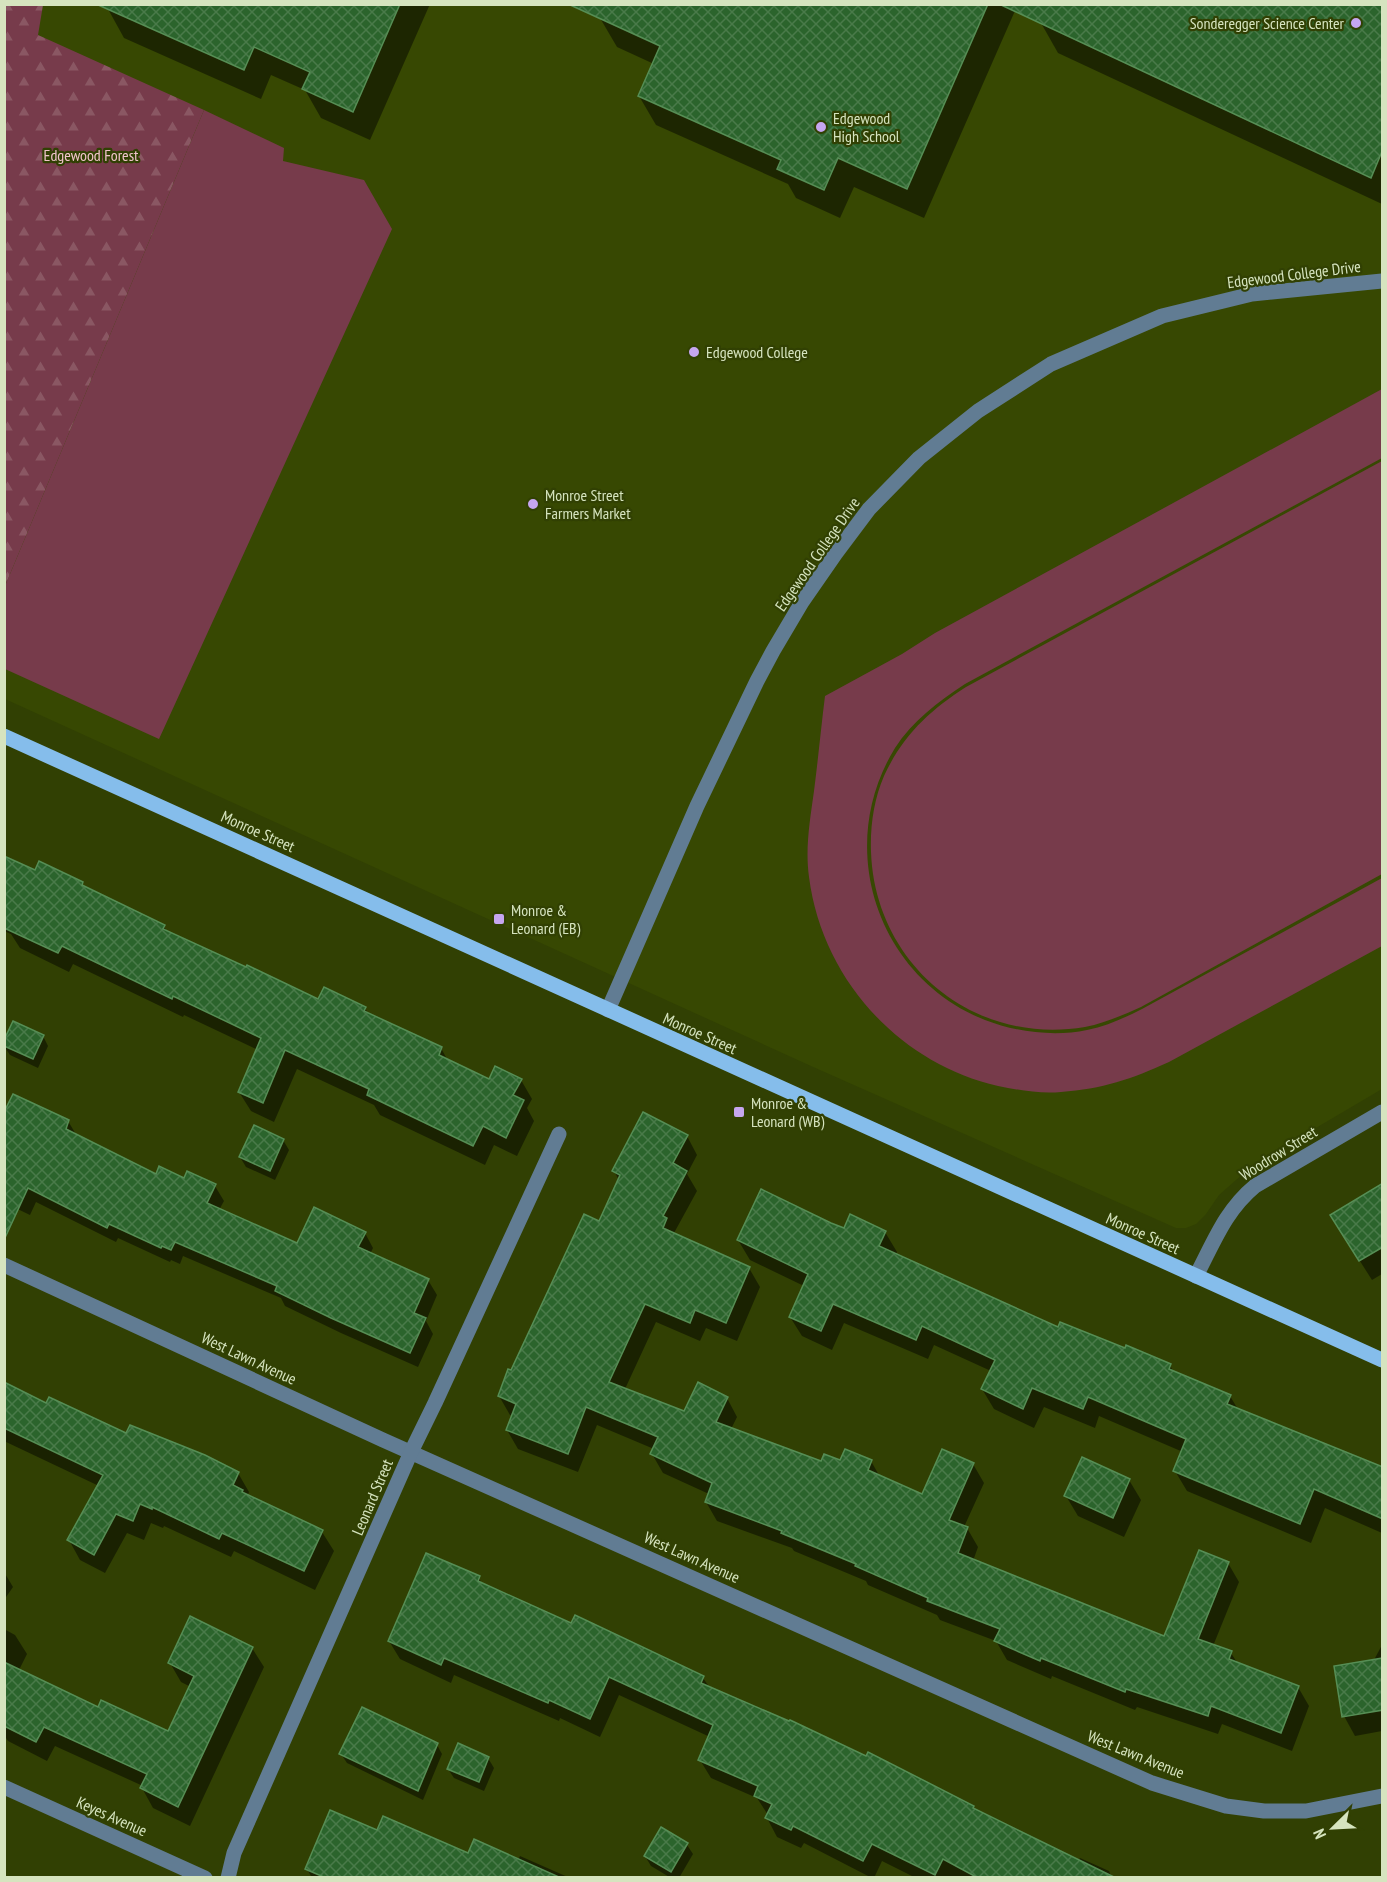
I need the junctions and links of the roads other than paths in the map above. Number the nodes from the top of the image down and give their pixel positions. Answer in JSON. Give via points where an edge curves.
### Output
{"nodes":[{"id":1,"x":1383,"y":281,"type":"edge"},
{"id":2,"x":4,"y":736,"type":"edge"},
{"id":3,"x":608,"y":1010,"type":"junction"},
{"id":4,"x":1383,"y":1112,"type":"edge"},
{"id":5,"x":559,"y":1134,"type":"dead end"},
{"id":6,"x":4,"y":1265,"type":"edge"},
{"id":7,"x":1196,"y":1276,"type":"junction"},
{"id":8,"x":1383,"y":1360,"type":"edge"},
{"id":9,"x":411,"y":1452,"type":"junction"},
{"id":10,"x":4,"y":1787,"type":"edge"},
{"id":11,"x":1383,"y":1796,"type":"edge"},
{"id":12,"x":205,"y":1878,"type":"edge"},
{"id":13,"x":228,"y":1878,"type":"edge"}],
"edges":[{"from":1,"to":3,"type":"street","name":"Edgewood College Drive","via":[[1252,294],[1162,316],[1051,364],[978,411],[919,458],[869,509],[836,553],[768,661],[697,806]]},
{"from":2,"to":3,"type":"main road","name":"Monroe Street"},
{"from":3,"to":7,"type":"main road","name":"Monroe Street"},
{"from":4,"to":7,"type":"street","name":"Woodrow Street","via":[[1255,1185],[1240,1198]]},
{"from":5,"to":9,"type":"street","name":"Leonard Street"},
{"from":6,"to":9,"type":"street","name":"West Lawn Avenue"},
{"from":7,"to":8,"type":"main road","name":"Monroe Street"},
{"from":9,"to":11,"type":"street","name":"West Lawn Avenue","via":[[1152,1783],[1226,1806],[1264,1811],[1306,1811]]},
{"from":9,"to":13,"type":"street","name":"Leonard Street","via":[[234,1853]]},
{"from":10,"to":12,"type":"street","name":"Keyes Avenue"}]}
